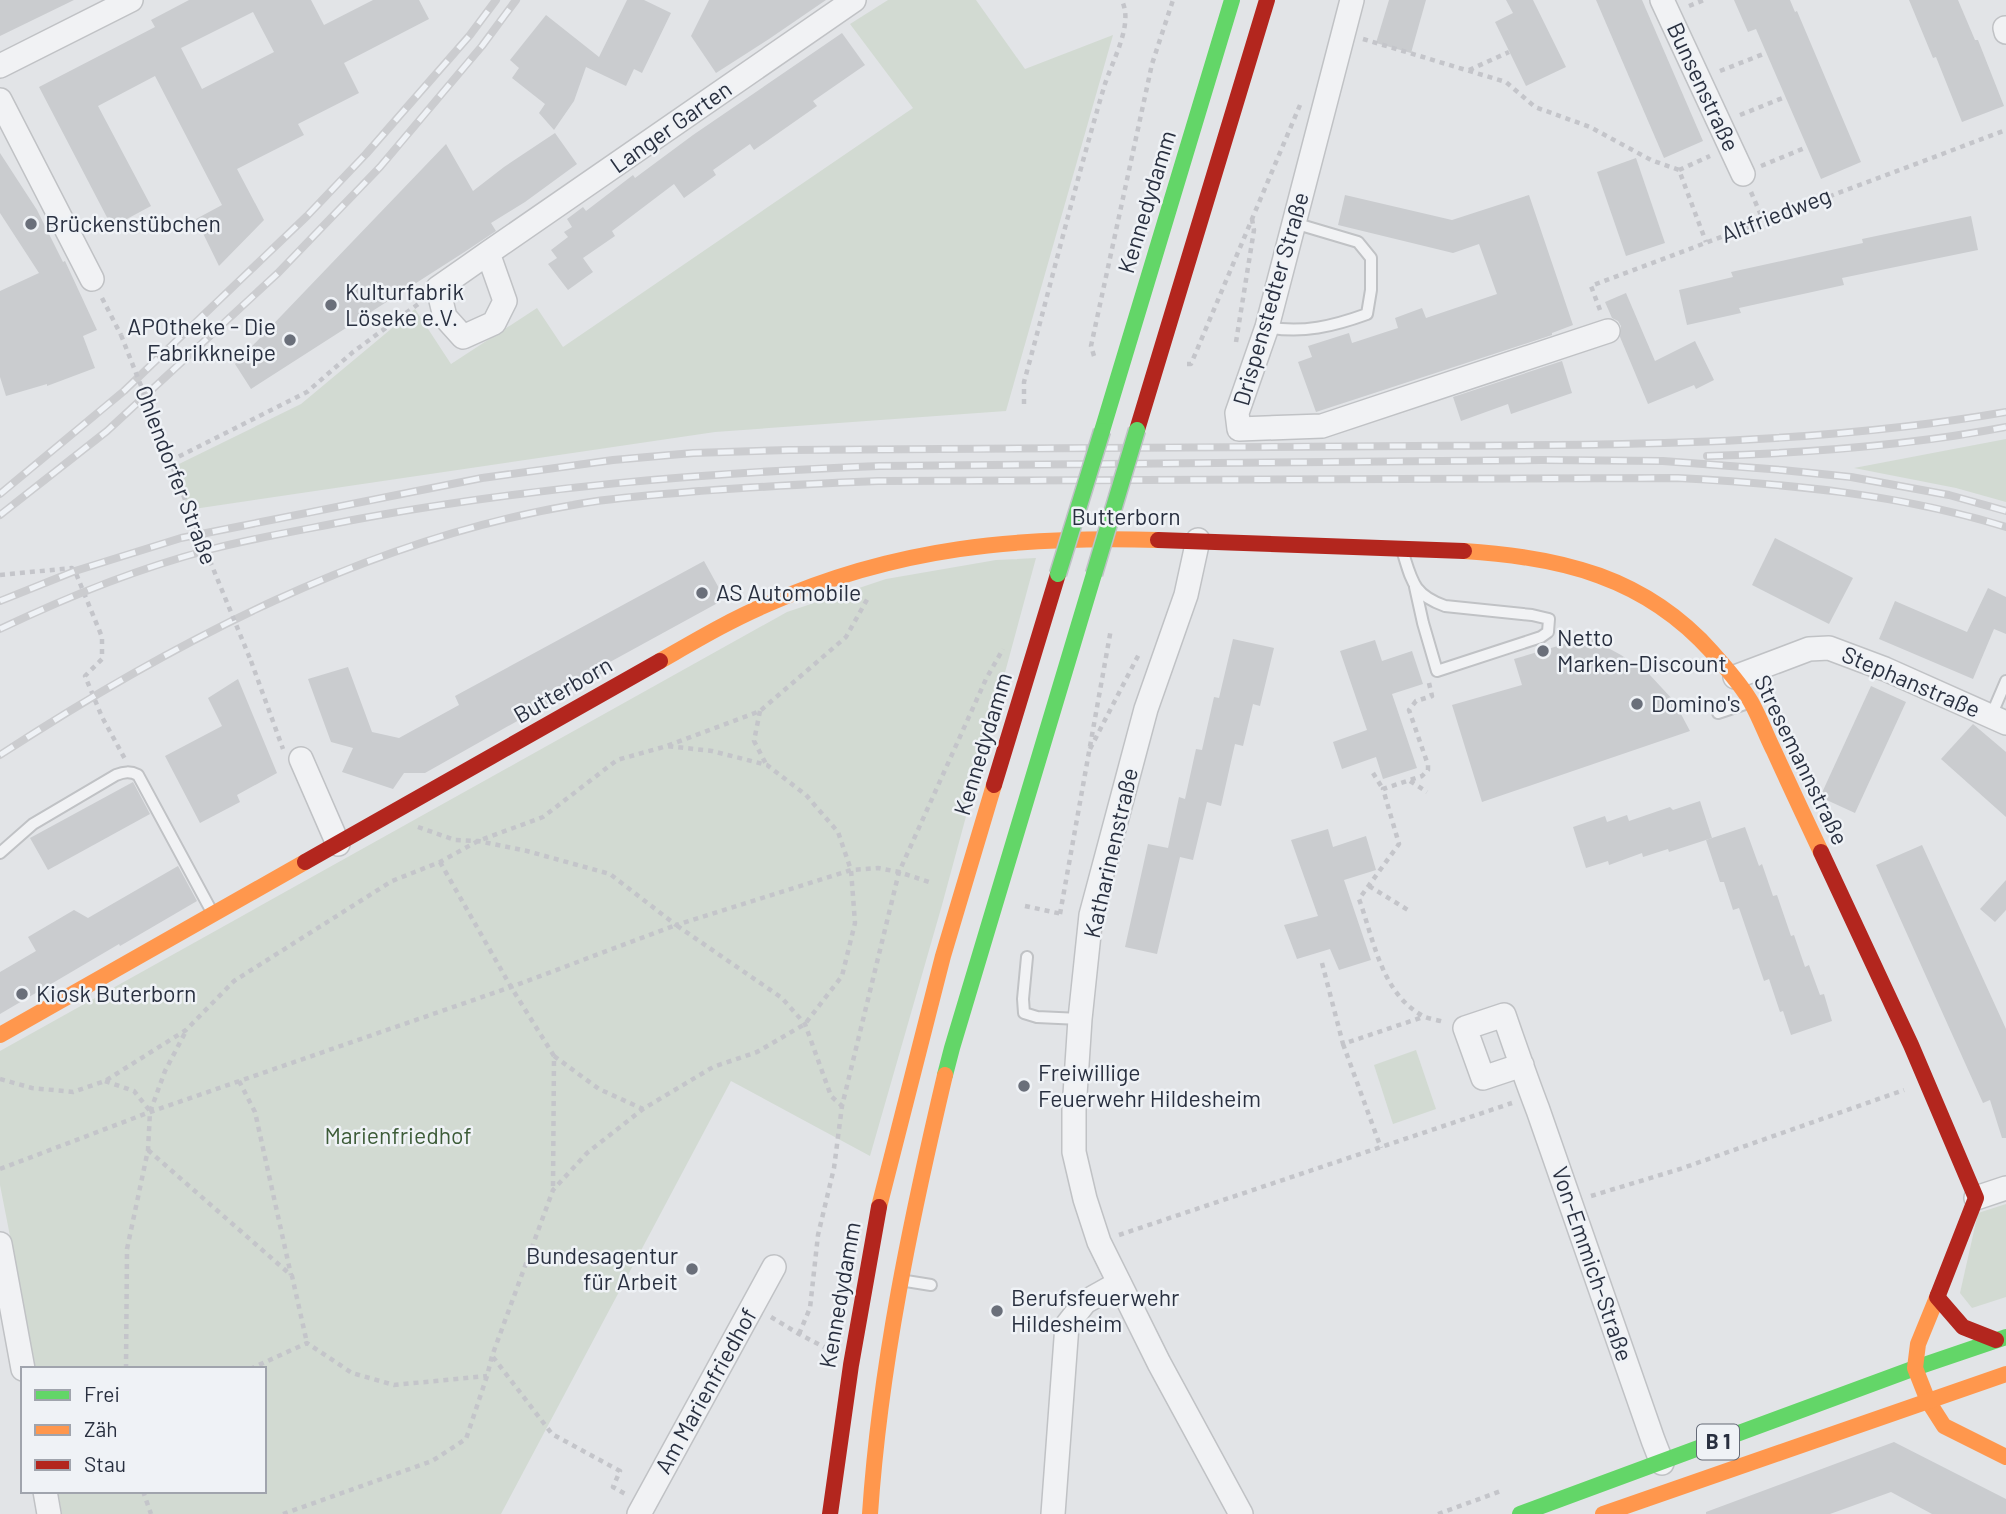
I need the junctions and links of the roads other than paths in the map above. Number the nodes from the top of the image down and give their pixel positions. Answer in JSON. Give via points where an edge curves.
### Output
{"nodes":[{"id":1,"x":131,"y":0,"type":"edge"},
{"id":2,"x":853,"y":0,"type":"edge"},
{"id":3,"x":1232,"y":0,"type":"edge"},
{"id":4,"x":1267,"y":0,"type":"edge"},
{"id":5,"x":1352,"y":0,"type":"edge"},
{"id":6,"x":1662,"y":0,"type":"edge"},
{"id":7,"x":0,"y":66,"type":"edge"},
{"id":8,"x":0,"y":100,"type":"edge"},
{"id":9,"x":1743,"y":174,"type":"road end"},
{"id":10,"x":1294,"y":223,"type":"junction"},
{"id":11,"x":488,"y":253,"type":"junction"},
{"id":12,"x":92,"y":279,"type":"road end"},
{"id":13,"x":1267,"y":327,"type":"junction"},
{"id":14,"x":1608,"y":331,"type":"road end"},
{"id":15,"x":1198,"y":540,"type":"junction"},
{"id":16,"x":1402,"y":550,"type":"junction"},
{"id":17,"x":1415,"y":587,"type":"junction"},
{"id":18,"x":1735,"y":677,"type":"junction"},
{"id":19,"x":2006,"y":681,"type":"edge"},
{"id":20,"x":1751,"y":702,"type":"junction"},
{"id":21,"x":1718,"y":713,"type":"dead end"},
{"id":22,"x":1998,"y":720,"type":"edge"},
{"id":23,"x":301,"y":758,"type":"road end"},
{"id":24,"x":338,"y":844,"type":"junction"},
{"id":25,"x":0,"y":853,"type":"edge"},
{"id":26,"x":213,"y":914,"type":"junction"},
{"id":27,"x":1027,"y":957,"type":"dead end"},
{"id":28,"x":1080,"y":1018,"type":"junction"},
{"id":29,"x":0,"y":1035,"type":"edge"},
{"id":30,"x":1522,"y":1065,"type":"junction"},
{"id":31,"x":2006,"y":1188,"type":"edge"},
{"id":32,"x":1976,"y":1198,"type":"junction"},
{"id":33,"x":0,"y":1244,"type":"edge"},
{"id":34,"x":774,"y":1267,"type":"dead end"},
{"id":35,"x":884,"y":1277,"type":"junction"},
{"id":36,"x":1119,"y":1283,"type":"junction"},
{"id":37,"x":931,"y":1285,"type":"dead end"},
{"id":38,"x":1937,"y":1297,"type":"junction"},
{"id":39,"x":2001,"y":1339,"type":"edge"},
{"id":40,"x":23,"y":1367,"type":"edge"},
{"id":41,"x":1915,"y":1368,"type":"junction"},
{"id":42,"x":2006,"y":1374,"type":"edge"},
{"id":43,"x":1928,"y":1401,"type":"junction"},
{"id":44,"x":2006,"y":1457,"type":"edge"},
{"id":45,"x":1662,"y":1463,"type":"junction"},
{"id":46,"x":1671,"y":1489,"type":"junction"},
{"id":47,"x":45,"y":1493,"type":"edge"},
{"id":48,"x":642,"y":1509,"type":"edge"},
{"id":49,"x":49,"y":1514,"type":"edge"},
{"id":50,"x":830,"y":1514,"type":"edge"},
{"id":51,"x":870,"y":1514,"type":"edge"},
{"id":52,"x":1053,"y":1514,"type":"edge"},
{"id":53,"x":1241,"y":1514,"type":"edge"},
{"id":54,"x":1520,"y":1514,"type":"edge"},
{"id":55,"x":1603,"y":1514,"type":"edge"},
{"id":56,"x":1678,"y":1514,"type":"edge"}],
"edges":[{"from":1,"to":7,"type":"street"},
{"from":2,"to":11,"type":"street","name":"Langer Garten"},
{"from":3,"to":35,"type":"main road","name":"Kennedydamm","bridge":true,"via":[[943,956],[882,1191]]},
{"from":4,"to":35,"type":"main road","name":"Kennedydamm","bridge":true,"via":[[952,1048],[916,1198]]},
{"from":5,"to":10,"type":"street","name":"Drispenstedter Straße"},
{"from":6,"to":9,"type":"street","name":"Bunsenstraße"},
{"from":8,"to":12,"type":"street"},
{"from":10,"to":13,"type":"street","name":"Drispenstedter Straße"},
{"from":10,"to":13,"type":"lane","via":[[1358,242],[1371,258],[1367,314],[1316,329]]},
{"from":11,"to":11,"type":"street","name":"Langer Garten","via":[[505,301],[494,323],[463,337],[444,317],[438,288]]},
{"from":13,"to":14,"type":"street","name":"Drispenstedter Straße","via":[[1237,413],[1238,429],[1322,426]]},
{"from":15,"to":16,"type":"main road","name":"Stresemannstraße"},
{"from":15,"to":24,"type":"main road","name":"Butterborn","via":[[1001,542],[926,554],[810,587],[737,619]]},
{"from":15,"to":28,"type":"street","name":"Katharinenstraße","via":[[1186,595],[1146,709],[1091,915]]},
{"from":16,"to":17,"type":"lane"},
{"from":16,"to":18,"type":"main road","name":"Stresemannstraße","via":[[1522,555],[1612,579],[1684,624]]},
{"from":17,"to":17,"type":"lane","via":[[1445,606],[1549,619],[1548,632],[1437,671]]},
{"from":18,"to":20,"type":"main road","name":"Stresemannstraße"},
{"from":18,"to":22,"type":"street","name":"Stephanstraße","via":[[1810,649],[1829,648]]},
{"from":19,"to":22,"type":"lane"},
{"from":20,"to":21,"type":"lane"},
{"from":20,"to":32,"type":"main road","name":"Stresemannstraße","via":[[1911,1045]]},
{"from":23,"to":24,"type":"street"},
{"from":24,"to":26,"type":"main road","name":"Butterborn"},
{"from":25,"to":26,"type":"lane","via":[[33,824],[116,775],[132,773],[138,775]]},
{"from":26,"to":29,"type":"main road","name":"Butterborn"},
{"from":27,"to":28,"type":"lane","via":[[1024,1013]]},
{"from":28,"to":36,"type":"street","name":"Katharinenstraße","via":[[1074,1152],[1099,1242]]},
{"from":30,"to":30,"type":"street","name":"Von-Emmich-Straße","via":[[1504,1015],[1465,1028],[1483,1078]]},
{"from":30,"to":45,"type":"street","name":"Von-Emmich-Straße"},
{"from":31,"to":32,"type":"street"},
{"from":32,"to":38,"type":"main road"},
{"from":33,"to":40,"type":"street"},
{"from":34,"to":48,"type":"street","name":"Am Marienfriedhof"},
{"from":35,"to":37,"type":"lane"},
{"from":35,"to":50,"type":"main road","name":"Kennedydamm","via":[[850,1366]]},
{"from":35,"to":51,"type":"main road","name":"Kennedydamm"},
{"from":36,"to":52,"type":"street","via":[[1085,1301],[1068,1325]]},
{"from":36,"to":53,"type":"street","name":"Katharinenstraße"},
{"from":38,"to":39,"type":"main road","via":[[1963,1327]]},
{"from":38,"to":41,"type":"main road","via":[[1918,1344]]},
{"from":39,"to":41,"type":"main road","number":"B 1"},
{"from":41,"to":43,"type":"main road"},
{"from":41,"to":45,"type":"main road","number":"B 1"},
{"from":42,"to":43,"type":"main road","number":"B 1"},
{"from":43,"to":44,"type":"main road","via":[[1944,1426]]},
{"from":43,"to":46,"type":"main road","number":"B 1"},
{"from":45,"to":54,"type":"main road","number":"B 1"},
{"from":46,"to":55,"type":"main road","number":"B 1"},
{"from":46,"to":56,"type":"street"},
{"from":47,"to":49,"type":"street"}]}
